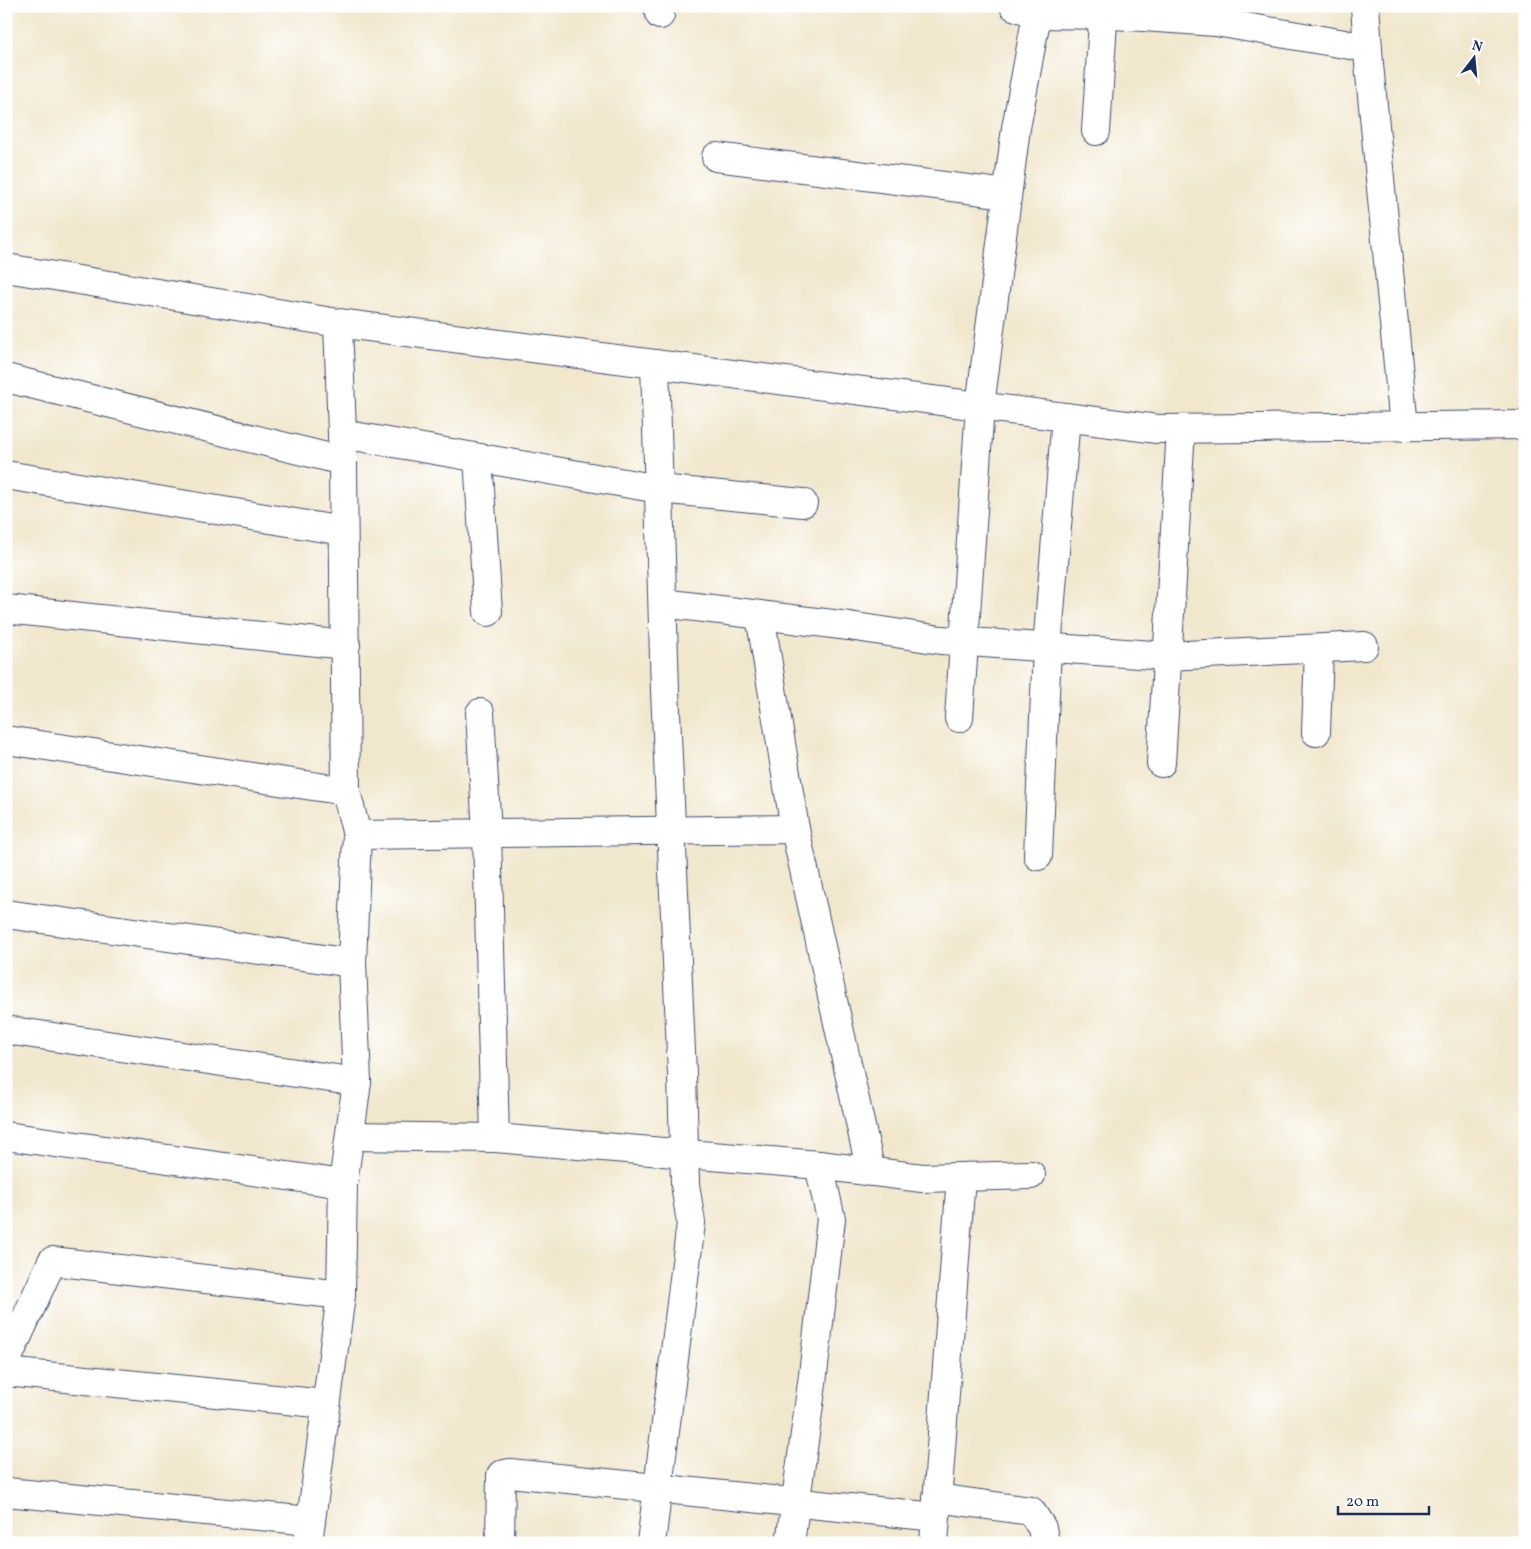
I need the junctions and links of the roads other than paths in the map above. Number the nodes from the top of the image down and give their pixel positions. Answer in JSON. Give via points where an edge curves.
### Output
{"nodes":[{"id":1,"x":1365,"y":6,"type":"edge"},
{"id":2,"x":1025,"y":10,"type":"edge"},
{"id":3,"x":1103,"y":11,"type":"edge"},
{"id":4,"x":1368,"y":48,"type":"junction"},
{"id":5,"x":1096,"y":131,"type":"dead end"},
{"id":6,"x":716,"y":157,"type":"dead end"},
{"id":7,"x":1007,"y":194,"type":"junction"},
{"id":8,"x":6,"y":268,"type":"edge"},
{"id":9,"x":338,"y":323,"type":"junction"},
{"id":10,"x":655,"y":364,"type":"junction"},
{"id":11,"x":6,"y":378,"type":"edge"},
{"id":12,"x":980,"y":406,"type":"junction"},
{"id":13,"x":1066,"y":417,"type":"junction"},
{"id":14,"x":1525,"y":425,"type":"edge"},
{"id":15,"x":1404,"y":427,"type":"junction"},
{"id":16,"x":1181,"y":429,"type":"junction"},
{"id":17,"x":343,"y":448,"type":"junction"},
{"id":18,"x":478,"y":458,"type":"junction"},
{"id":19,"x":6,"y":475,"type":"edge"},
{"id":20,"x":659,"y":489,"type":"junction"},
{"id":21,"x":803,"y":503,"type":"dead end"},
{"id":22,"x":343,"y":531,"type":"junction"},
{"id":23,"x":663,"y":603,"type":"junction"},
{"id":24,"x":6,"y":610,"type":"edge"},
{"id":25,"x":488,"y":612,"type":"dead end"},
{"id":26,"x":760,"y":615,"type":"junction"},
{"id":27,"x":963,"y":642,"type":"junction"},
{"id":28,"x":346,"y":645,"type":"junction"},
{"id":29,"x":1364,"y":646,"type":"dead end"},
{"id":30,"x":1047,"y":648,"type":"junction"},
{"id":31,"x":1319,"y":649,"type":"junction"},
{"id":32,"x":1167,"y":656,"type":"junction"},
{"id":33,"x":480,"y":713,"type":"dead end"},
{"id":34,"x":959,"y":718,"type":"dead end"},
{"id":35,"x":1316,"y":732,"type":"dead end"},
{"id":36,"x":6,"y":740,"type":"edge"},
{"id":37,"x":1161,"y":764,"type":"dead end"},
{"id":38,"x":346,"y":791,"type":"junction"},
{"id":39,"x":795,"y":829,"type":"junction"},
{"id":40,"x":671,"y":830,"type":"junction"},
{"id":41,"x":487,"y":833,"type":"junction"},
{"id":42,"x":358,"y":835,"type":"junction"},
{"id":43,"x":1038,"y":856,"type":"dead end"},
{"id":44,"x":6,"y":914,"type":"edge"},
{"id":45,"x":352,"y":963,"type":"junction"},
{"id":46,"x":6,"y":1030,"type":"edge"},
{"id":47,"x":357,"y":1082,"type":"junction"},
{"id":48,"x":6,"y":1136,"type":"edge"},
{"id":49,"x":350,"y":1136,"type":"junction"},
{"id":50,"x":495,"y":1138,"type":"junction"},
{"id":51,"x":684,"y":1154,"type":"junction"},
{"id":52,"x":819,"y":1165,"type":"junction"},
{"id":53,"x":870,"y":1172,"type":"junction"},
{"id":54,"x":1031,"y":1175,"type":"dead end"},
{"id":55,"x":961,"y":1177,"type":"junction"},
{"id":56,"x":343,"y":1184,"type":"junction"},
{"id":57,"x":341,"y":1295,"type":"junction"},
{"id":58,"x":6,"y":1362,"type":"edge"},
{"id":59,"x":6,"y":1372,"type":"edge"},
{"id":60,"x":326,"y":1404,"type":"junction"},
{"id":61,"x":658,"y":1489,"type":"junction"},
{"id":62,"x":6,"y":1492,"type":"edge"},
{"id":63,"x":796,"y":1502,"type":"junction"},
{"id":64,"x":935,"y":1519,"type":"edge"},
{"id":65,"x":309,"y":1532,"type":"edge"},
{"id":66,"x":500,"y":1543,"type":"edge"},
{"id":67,"x":651,"y":1543,"type":"edge"},
{"id":68,"x":790,"y":1543,"type":"edge"},
{"id":69,"x":1045,"y":1543,"type":"edge"}],
"edges":[{"from":1,"to":4,"type":"street"},
{"from":2,"to":3,"type":"street"},
{"from":2,"to":7,"type":"street","via":[[1016,128]]},
{"from":3,"to":4,"type":"street","via":[[1216,22]]},
{"from":3,"to":5,"type":"street"},
{"from":4,"to":15,"type":"street"},
{"from":6,"to":7,"type":"street"},
{"from":7,"to":12,"type":"street"},
{"from":8,"to":9,"type":"street"},
{"from":9,"to":10,"type":"street"},
{"from":9,"to":17,"type":"street"},
{"from":10,"to":12,"type":"street"},
{"from":10,"to":20,"type":"street"},
{"from":11,"to":17,"type":"street"},
{"from":12,"to":13,"type":"street"},
{"from":12,"to":27,"type":"street"},
{"from":13,"to":16,"type":"street"},
{"from":13,"to":30,"type":"street"},
{"from":14,"to":15,"type":"street"},
{"from":15,"to":16,"type":"street"},
{"from":16,"to":32,"type":"street"},
{"from":17,"to":18,"type":"street"},
{"from":17,"to":22,"type":"street"},
{"from":18,"to":20,"type":"street"},
{"from":18,"to":25,"type":"street"},
{"from":19,"to":22,"type":"street"},
{"from":20,"to":21,"type":"street"},
{"from":20,"to":23,"type":"street"},
{"from":22,"to":28,"type":"street"},
{"from":23,"to":26,"type":"street"},
{"from":23,"to":40,"type":"street"},
{"from":24,"to":28,"type":"street"},
{"from":26,"to":27,"type":"street"},
{"from":26,"to":39,"type":"street"},
{"from":27,"to":30,"type":"street"},
{"from":27,"to":34,"type":"street"},
{"from":28,"to":38,"type":"street"},
{"from":29,"to":31,"type":"street"},
{"from":30,"to":32,"type":"street"},
{"from":30,"to":43,"type":"street"},
{"from":31,"to":32,"type":"street"},
{"from":31,"to":35,"type":"street"},
{"from":32,"to":37,"type":"street"},
{"from":33,"to":41,"type":"street"},
{"from":36,"to":38,"type":"street"},
{"from":38,"to":42,"type":"street"},
{"from":39,"to":40,"type":"street"},
{"from":39,"to":53,"type":"street"},
{"from":40,"to":41,"type":"street"},
{"from":40,"to":51,"type":"street"},
{"from":41,"to":42,"type":"street"},
{"from":41,"to":50,"type":"street"},
{"from":42,"to":45,"type":"street"},
{"from":44,"to":45,"type":"street"},
{"from":45,"to":47,"type":"street"},
{"from":46,"to":47,"type":"street"},
{"from":47,"to":49,"type":"street"},
{"from":48,"to":56,"type":"street"},
{"from":49,"to":50,"type":"street"},
{"from":49,"to":56,"type":"street"},
{"from":50,"to":51,"type":"street"},
{"from":51,"to":52,"type":"street"},
{"from":51,"to":61,"type":"street","via":[[691,1224]]},
{"from":52,"to":53,"type":"street"},
{"from":52,"to":63,"type":"street","via":[[831,1220]]},
{"from":53,"to":55,"type":"street","via":[[922,1178]]},
{"from":54,"to":55,"type":"street"},
{"from":55,"to":64,"type":"street"},
{"from":56,"to":57,"type":"street"},
{"from":57,"to":58,"type":"street","via":[[52,1261]]},
{"from":57,"to":60,"type":"street"},
{"from":59,"to":60,"type":"street"},
{"from":60,"to":65,"type":"street"},
{"from":61,"to":63,"type":"street"},
{"from":61,"to":66,"type":"street","via":[[510,1473],[501,1475]]},
{"from":61,"to":67,"type":"street"},
{"from":62,"to":65,"type":"street"},
{"from":63,"to":64,"type":"street"},
{"from":63,"to":68,"type":"street"},
{"from":64,"to":69,"type":"street","via":[[1030,1511],[1042,1528]]}]}
